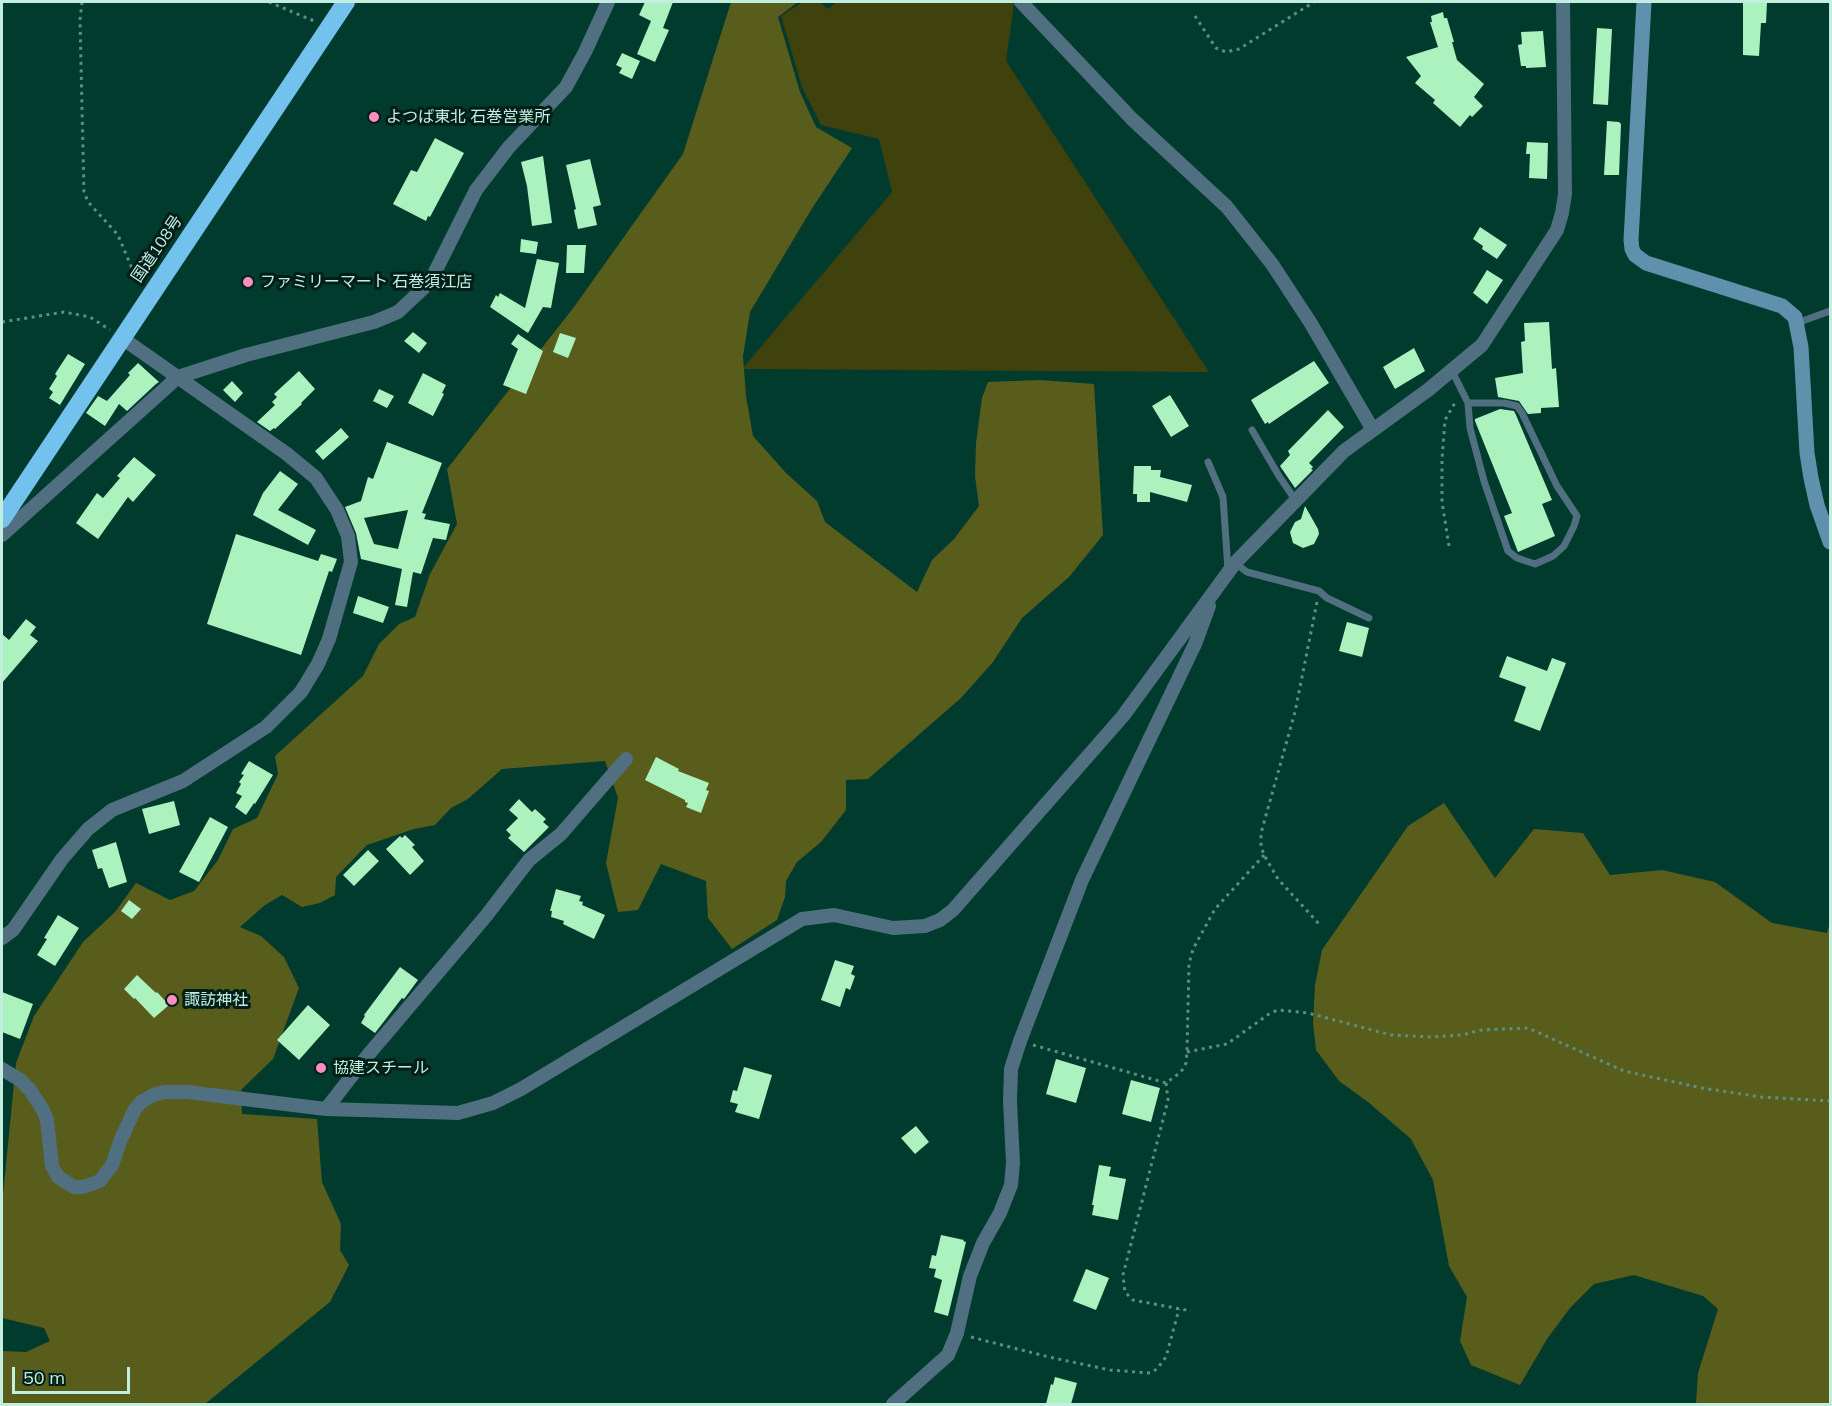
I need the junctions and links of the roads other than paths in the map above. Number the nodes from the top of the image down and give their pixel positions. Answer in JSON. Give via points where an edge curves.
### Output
{"nodes":[{"id":1,"x":346,"y":2,"type":"edge"},
{"id":2,"x":609,"y":2,"type":"edge"},
{"id":3,"x":1021,"y":2,"type":"edge"},
{"id":4,"x":1563,"y":2,"type":"edge"},
{"id":5,"x":1644,"y":2,"type":"edge"},
{"id":6,"x":1830,"y":311,"type":"edge"},
{"id":7,"x":1797,"y":323,"type":"junction"},
{"id":8,"x":122,"y":338,"type":"junction"},
{"id":9,"x":1452,"y":371,"type":"junction"},
{"id":10,"x":178,"y":377,"type":"junction"},
{"id":11,"x":1468,"y":403,"type":"junction"},
{"id":12,"x":1252,"y":430,"type":"dead end"},
{"id":13,"x":1373,"y":430,"type":"junction"},
{"id":14,"x":1208,"y":462,"type":"dead end"},
{"id":15,"x":1296,"y":501,"type":"junction"},
{"id":16,"x":1825,"y":511,"type":"edge"},
{"id":17,"x":2,"y":519,"type":"edge"},
{"id":18,"x":2,"y":535,"type":"edge"},
{"id":19,"x":1830,"y":542,"type":"edge"},
{"id":20,"x":1231,"y":568,"type":"junction"},
{"id":21,"x":1215,"y":590,"type":"junction"},
{"id":22,"x":1369,"y":618,"type":"dead end"},
{"id":23,"x":626,"y":759,"type":"dead end"},
{"id":24,"x":2,"y":938,"type":"edge"},
{"id":25,"x":2,"y":1069,"type":"edge"},
{"id":26,"x":326,"y":1109,"type":"junction"},
{"id":27,"x":893,"y":1404,"type":"edge"}],
"edges":[{"from":1,"to":8,"type":"highway","name":"国道108号"},
{"from":2,"to":10,"type":"street","via":[[566,87],[509,147],[476,190],[430,282],[398,312]]},
{"from":3,"to":13,"type":"street","via":[[1132,119],[1227,207],[1272,264],[1310,322]]},
{"from":4,"to":9,"type":"street","via":[[1565,195],[1557,230],[1482,345]]},
{"from":5,"to":7,"type":"street","via":[[1632,249],[1635,255],[1658,268],[1782,306]]},
{"from":6,"to":7,"type":"lane"},
{"from":7,"to":16,"type":"street","via":[[1807,453],[1811,478]]},
{"from":8,"to":10,"type":"street"},
{"from":8,"to":17,"type":"highway","name":"国道108号"},
{"from":9,"to":11,"type":"lane"},
{"from":9,"to":13,"type":"street"},
{"from":10,"to":18,"type":"street"},
{"from":10,"to":24,"type":"street","via":[[316,478],[337,510],[348,536],[351,561],[329,639],[301,692],[266,727],[183,780],[111,810],[62,859],[13,930]]},
{"from":11,"to":11,"type":"lane","via":[[1504,403],[1517,406],[1522,413],[1557,486],[1577,516],[1564,546],[1553,556],[1535,564],[1508,551],[1484,481],[1470,428]]},
{"from":12,"to":15,"type":"lane"},
{"from":13,"to":15,"type":"street","via":[[1344,451]]},
{"from":14,"to":20,"type":"lane","via":[[1223,497]]},
{"from":15,"to":20,"type":"street"},
{"from":16,"to":19,"type":"street"},
{"from":20,"to":21,"type":"street"},
{"from":20,"to":22,"type":"lane","via":[[1319,591]]},
{"from":21,"to":26,"type":"street","via":[[1123,716],[940,920],[925,926],[893,928],[834,915],[802,920],[493,1103],[458,1113]]},
{"from":21,"to":27,"type":"street","via":[[1195,644],[1082,880],[1020,1041],[1011,1069],[1011,1185],[970,1276],[957,1333],[948,1355]]},
{"from":23,"to":26,"type":"street","via":[[561,834],[529,860]]},
{"from":25,"to":26,"type":"street","via":[[20,1080],[36,1098],[47,1120],[52,1166],[58,1177],[74,1187],[100,1181],[112,1165],[135,1108],[153,1095],[187,1092]]}]}
